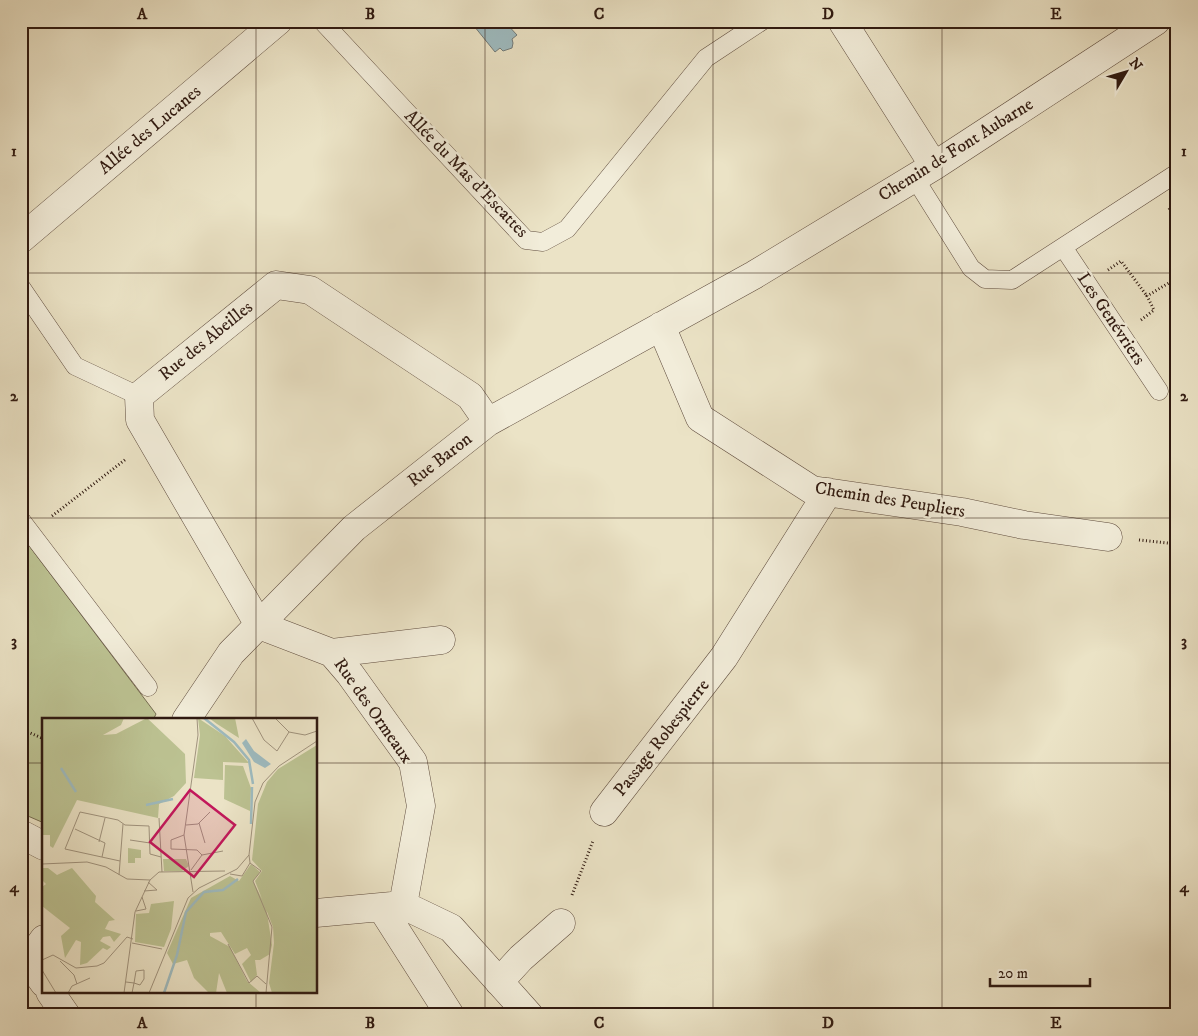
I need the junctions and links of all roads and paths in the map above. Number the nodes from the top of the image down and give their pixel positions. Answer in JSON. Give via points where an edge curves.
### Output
{"nodes":[{"id":1,"x":278,"y":21,"type":"edge"},
{"id":2,"x":322,"y":21,"type":"edge"},
{"id":3,"x":762,"y":21,"type":"edge"},
{"id":4,"x":842,"y":21,"type":"edge"},
{"id":5,"x":1156,"y":21,"type":"edge"},
{"id":6,"x":924,"y":172,"type":"junction"},
{"id":7,"x":1177,"y":172,"type":"edge"},
{"id":8,"x":21,"y":239,"type":"edge"},
{"id":9,"x":1062,"y":247,"type":"junction"},
{"id":10,"x":754,"y":275,"type":"joint"},
{"id":11,"x":1177,"y":278,"type":"edge"},
{"id":12,"x":1087,"y":283,"type":"junction"},
{"id":13,"x":21,"y":287,"type":"edge"},
{"id":14,"x":1147,"y":296,"type":"junction"},
{"id":15,"x":1141,"y":320,"type":"dead end"},
{"id":16,"x":661,"y":326,"type":"junction"},
{"id":17,"x":1159,"y":391,"type":"dead end"},
{"id":18,"x":139,"y":396,"type":"junction"},
{"id":19,"x":488,"y":422,"type":"junction"},
{"id":20,"x":102,"y":479,"type":"dead end"},
{"id":21,"x":828,"y":492,"type":"junction"},
{"id":22,"x":81,"y":494,"type":"dead end"},
{"id":23,"x":21,"y":520,"type":"edge"},
{"id":24,"x":1108,"y":537,"type":"joint"},
{"id":25,"x":1177,"y":544,"type":"edge"},
{"id":26,"x":259,"y":625,"type":"junction"},
{"id":27,"x":441,"y":640,"type":"dead end"},
{"id":28,"x":332,"y":653,"type":"junction"},
{"id":29,"x":148,"y":687,"type":"dead end"},
{"id":30,"x":187,"y":718,"type":"edge"},
{"id":31,"x":21,"y":729,"type":"edge"},
{"id":32,"x":42,"y":738,"type":"edge"},
{"id":33,"x":604,"y":812,"type":"joint"},
{"id":34,"x":21,"y":834,"type":"edge"},
{"id":35,"x":42,"y":845,"type":"edge"},
{"id":36,"x":392,"y":906,"type":"junction"},
{"id":37,"x":318,"y":913,"type":"edge"},
{"id":38,"x":561,"y":923,"type":"joint"},
{"id":39,"x":42,"y":940,"type":"edge"},
{"id":40,"x":24,"y":961,"type":"edge"},
{"id":41,"x":42,"y":981,"type":"edge"},
{"id":42,"x":499,"y":982,"type":"junction"},
{"id":43,"x":51,"y":994,"type":"edge"},
{"id":44,"x":66,"y":1015,"type":"edge"},
{"id":45,"x":450,"y":1015,"type":"edge"},
{"id":46,"x":529,"y":1015,"type":"edge"}],
"edges":[{"from":1,"to":8,"type":"street","name":"Allée des Lucanes"},
{"from":2,"to":3,"type":"lane","name":"Allée du Mas d'Escattes","via":[[526,240],[543,242],[567,230],[706,58]]},
{"from":4,"to":6,"type":"street"},
{"from":5,"to":6,"type":"street","name":"Chemin de Font Aubarne"},
{"from":6,"to":9,"type":"lane","via":[[971,268],[985,279],[1012,280]]},
{"from":6,"to":10,"type":"street","name":"Chemin de Font Aubarne"},
{"from":7,"to":9,"type":"lane"},
{"from":9,"to":12,"type":"lane","name":"Les Genévriers"},
{"from":10,"to":16,"type":"street","name":"Rue Baron"},
{"from":11,"to":14,"type":"path"},
{"from":12,"to":14,"type":"path","via":[[1121,261]]},
{"from":12,"to":17,"type":"lane","name":"Les Genévriers"},
{"from":13,"to":18,"type":"lane","via":[[75,366]]},
{"from":14,"to":15,"type":"path","via":[[1154,310]]},
{"from":16,"to":19,"type":"street","name":"Rue Baron"},
{"from":16,"to":21,"type":"street","name":"Chemin des Peupliers","via":[[700,418],[812,490]]},
{"from":18,"to":19,"type":"street","name":"Rue des Abeilles","via":[[276,285],[310,290],[470,396]]},
{"from":18,"to":26,"type":"street","via":[[140,420]]},
{"from":19,"to":26,"type":"street","name":"Rue Baron","via":[[354,528]]},
{"from":20,"to":22,"type":"path"},
{"from":21,"to":24,"type":"street","name":"Chemin des Peupliers"},
{"from":21,"to":33,"type":"street","name":"Passage Robespierre","via":[[724,658]]},
{"from":23,"to":29,"type":"lane"},
{"from":24,"to":25,"type":"path"},
{"from":26,"to":28,"type":"street","name":"Rue des Ormeaux"},
{"from":26,"to":30,"type":"street","name":"Rue Baron","via":[[231,653]]},
{"from":27,"to":28,"type":"street"},
{"from":28,"to":36,"type":"street","name":"Rue des Ormeaux","via":[[413,762],[422,806]]},
{"from":31,"to":32,"type":"path"},
{"from":33,"to":38,"type":"path","name":"Passage Robespierre"},
{"from":34,"to":35,"type":"street"},
{"from":36,"to":37,"type":"street"},
{"from":36,"to":42,"type":"street","via":[[451,928]]},
{"from":36,"to":45,"type":"street"},
{"from":38,"to":42,"type":"street"},
{"from":39,"to":40,"type":"street"},
{"from":40,"to":41,"type":"street"},
{"from":42,"to":46,"type":"street"},
{"from":43,"to":44,"type":"street"}]}
